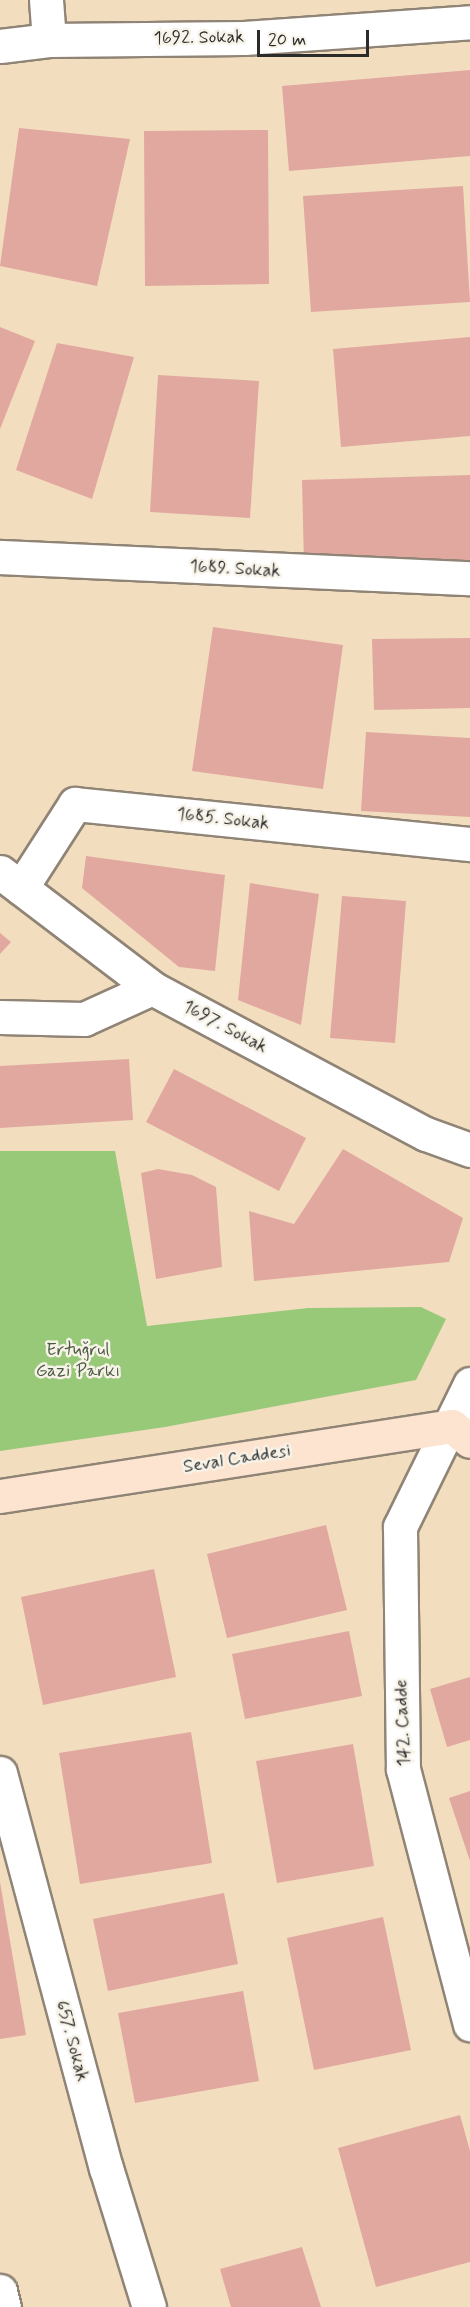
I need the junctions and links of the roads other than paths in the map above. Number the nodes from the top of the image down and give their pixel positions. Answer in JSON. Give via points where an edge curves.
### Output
{"nodes":[{"id":1,"x":46,"y":0,"type":"edge"},
{"id":2,"x":470,"y":22,"type":"edge"},
{"id":3,"x":49,"y":40,"type":"junction"},
{"id":4,"x":0,"y":46,"type":"edge"},
{"id":5,"x":0,"y":557,"type":"edge"},
{"id":6,"x":470,"y":578,"type":"edge"},
{"id":7,"x":470,"y":844,"type":"edge"},
{"id":8,"x":10,"y":880,"type":"edge"},
{"id":9,"x":152,"y":988,"type":"junction"},
{"id":10,"x":0,"y":1017,"type":"edge"},
{"id":11,"x":470,"y":1150,"type":"edge"},
{"id":12,"x":470,"y":1384,"type":"edge"},
{"id":13,"x":461,"y":1434,"type":"edge"},
{"id":14,"x":0,"y":1496,"type":"edge"},
{"id":15,"x":0,"y":1773,"type":"edge"},
{"id":16,"x":470,"y":2024,"type":"edge"},
{"id":17,"x":0,"y":2291,"type":"edge"},
{"id":18,"x":4,"y":2307,"type":"edge"},
{"id":19,"x":149,"y":2307,"type":"edge"}],
"edges":[{"from":1,"to":3,"type":"street"},
{"from":2,"to":3,"type":"street","name":"1692. Sokak","via":[[244,38]]},
{"from":3,"to":4,"type":"street","name":"1692. Sokak"},
{"from":5,"to":6,"type":"street","name":"1689. Sokak"},
{"from":7,"to":8,"type":"street","name":"1685. Sokak","via":[[75,804]]},
{"from":8,"to":9,"type":"street","name":"1697. Sokak"},
{"from":9,"to":10,"type":"street","via":[[84,1019]]},
{"from":9,"to":11,"type":"street","name":"1697. Sokak","via":[[426,1134]]},
{"from":12,"to":13,"type":"street","name":"142. Cadde"},
{"from":13,"to":14,"type":"main road","name":"Seval Caddesi"},
{"from":13,"to":16,"type":"street","name":"142. Cadde","via":[[400,1527],[403,1768]]},
{"from":15,"to":19,"type":"street","name":"657. Sokak","via":[[103,2157]]},
{"from":17,"to":18,"type":"street"}]}
